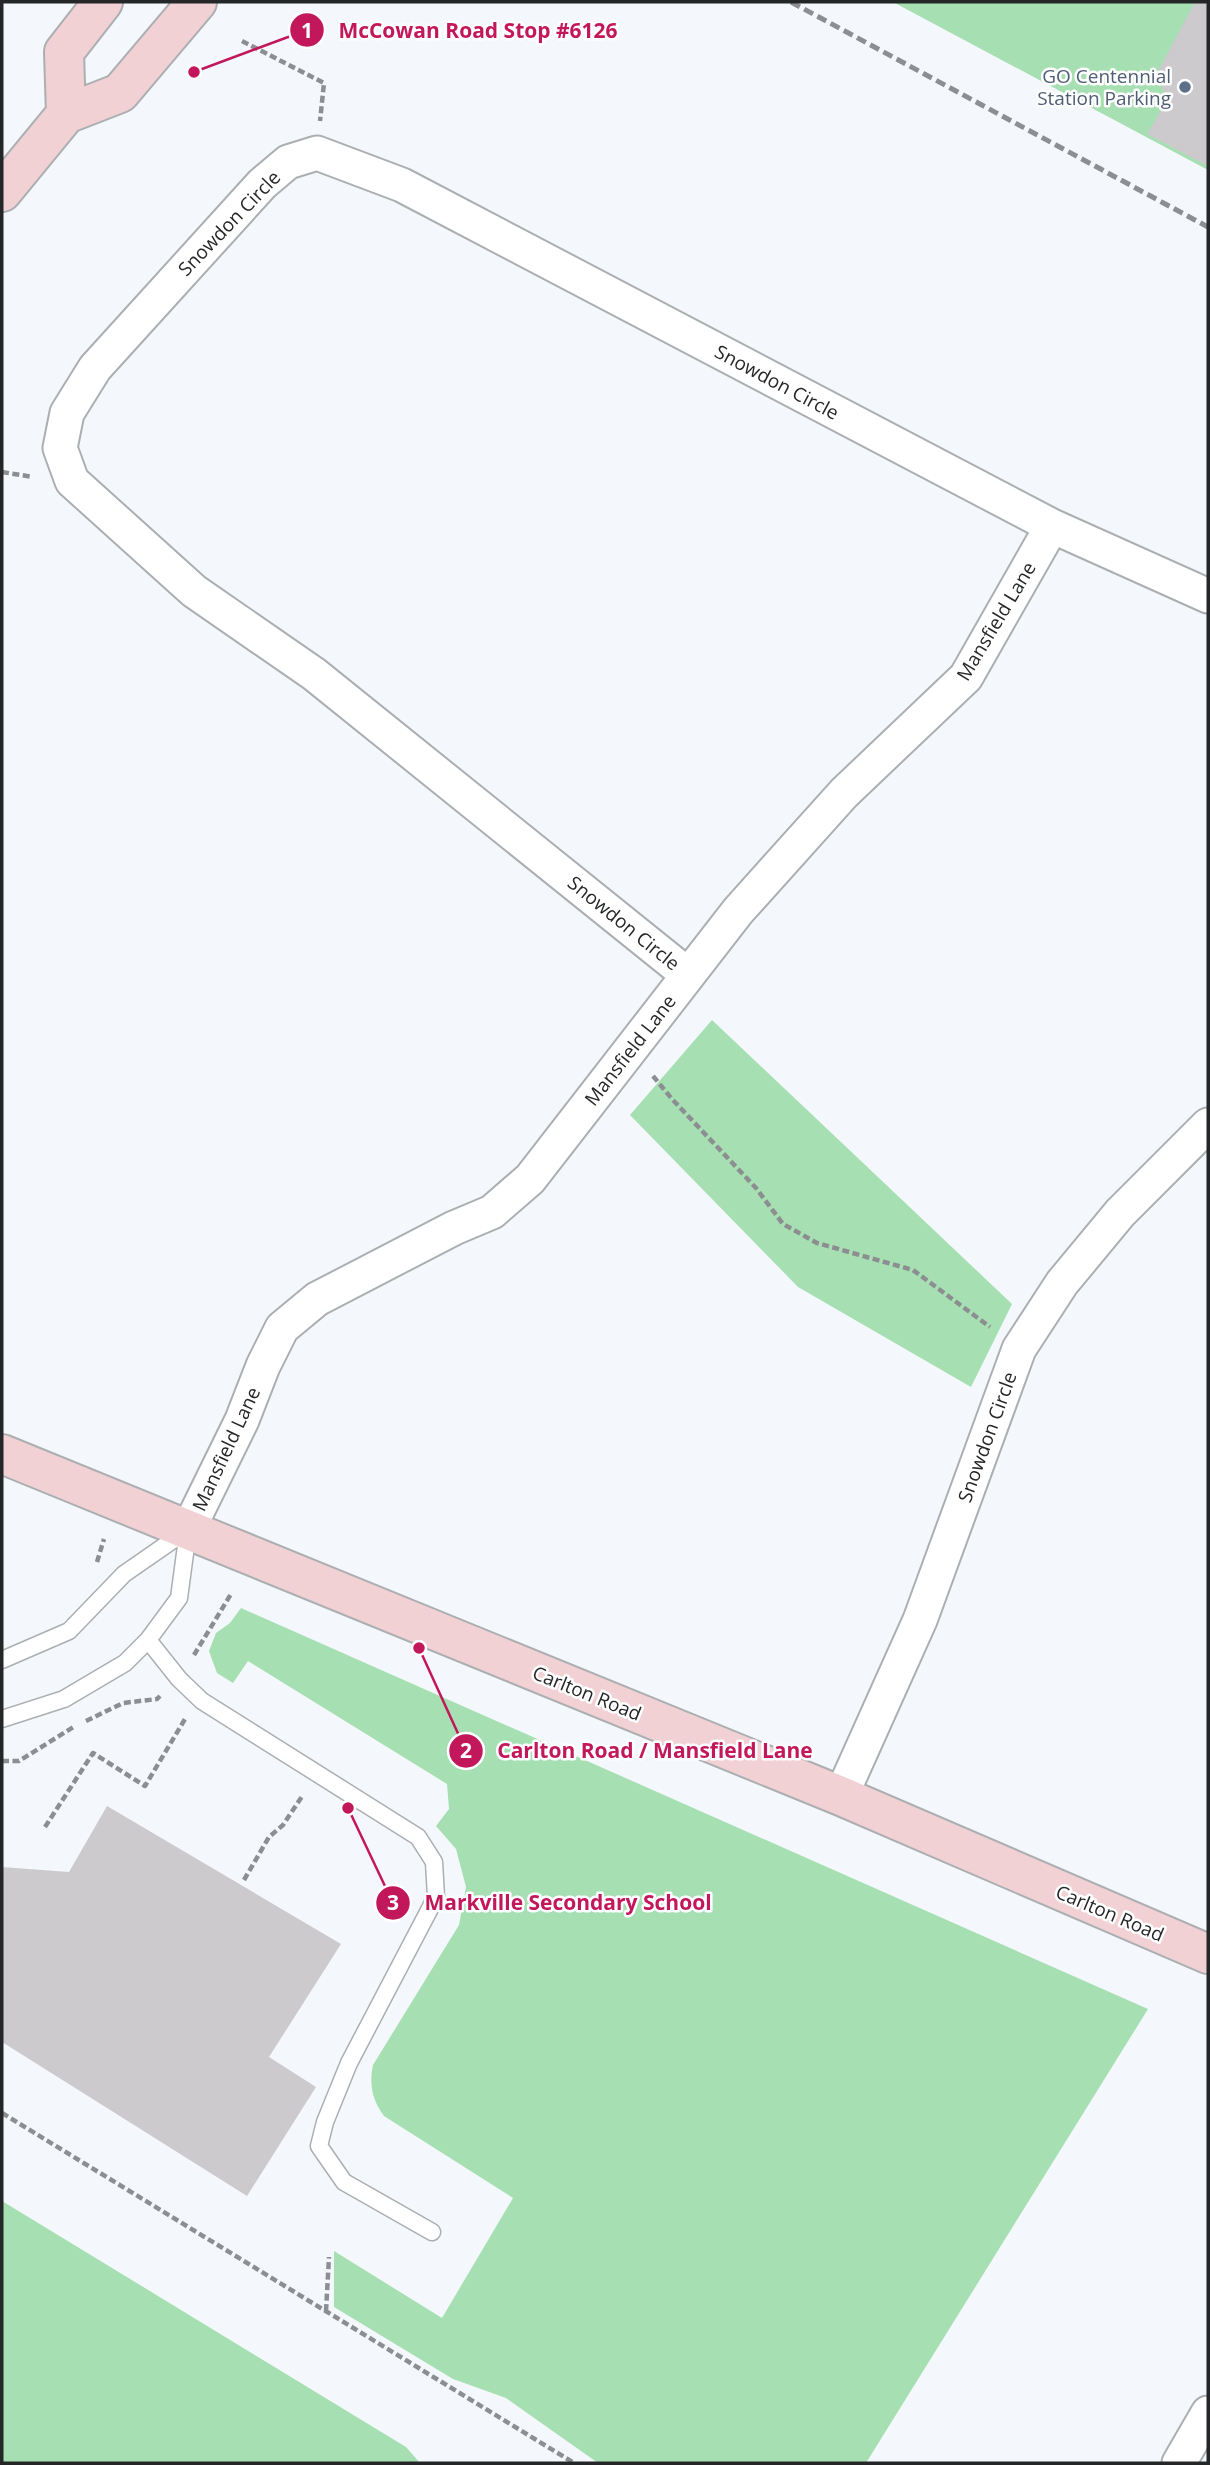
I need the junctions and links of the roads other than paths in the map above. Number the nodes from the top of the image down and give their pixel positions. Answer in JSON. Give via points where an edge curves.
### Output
{"nodes":[{"id":1,"x":103,"y":2,"type":"edge"},
{"id":2,"x":197,"y":2,"type":"edge"},
{"id":3,"x":66,"y":114,"type":"junction"},
{"id":4,"x":2,"y":192,"type":"edge"},
{"id":5,"x":1052,"y":526,"type":"junction"},
{"id":6,"x":1208,"y":596,"type":"edge"},
{"id":7,"x":688,"y":975,"type":"junction"},
{"id":8,"x":1208,"y":1125,"type":"edge"},
{"id":9,"x":2,"y":1454,"type":"edge"},
{"id":10,"x":188,"y":1530,"type":"junction"},
{"id":11,"x":148,"y":1640,"type":"junction"},
{"id":12,"x":2,"y":1660,"type":"edge"},
{"id":13,"x":2,"y":1719,"type":"edge"},
{"id":14,"x":841,"y":1796,"type":"junction"},
{"id":15,"x":1208,"y":1954,"type":"edge"},
{"id":16,"x":432,"y":2232,"type":"dead end"},
{"id":17,"x":1208,"y":2413,"type":"edge"},
{"id":18,"x":1179,"y":2463,"type":"edge"}],
"edges":[{"from":1,"to":3,"type":"street","via":[[65,52]]},
{"from":2,"to":3,"type":"street","via":[[120,93]]},
{"from":3,"to":4,"type":"street"},
{"from":5,"to":6,"type":"street","name":"Snowdon Circle"},
{"from":5,"to":7,"type":"street","name":"Mansfield Lane","via":[[966,677],[844,793],[738,911]]},
{"from":5,"to":7,"type":"street","name":"Snowdon Circle","via":[[402,185],[317,153],[288,163],[262,184],[95,368],[67,413],[60,448],[72,481],[194,591],[314,674]]},
{"from":7,"to":10,"type":"street","name":"Mansfield Lane","via":[[530,1179],[492,1212],[317,1299],[282,1328]]},
{"from":8,"to":14,"type":"street","name":"Snowdon Circle","via":[[1121,1213],[1062,1283],[1019,1349],[920,1620]]},
{"from":9,"to":10,"type":"street","name":"Carlton Road"},
{"from":10,"to":11,"type":"lane","via":[[179,1598]]},
{"from":10,"to":12,"type":"lane","via":[[124,1574],[69,1631]]},
{"from":10,"to":14,"type":"street","name":"Carlton Road"},
{"from":11,"to":13,"type":"lane","via":[[125,1662],[64,1699]]},
{"from":11,"to":16,"type":"lane","via":[[202,1701],[418,1838],[434,1862],[436,1897],[349,2063],[319,2146],[344,2182]]},
{"from":14,"to":15,"type":"street","name":"Carlton Road"},
{"from":17,"to":18,"type":"street"}]}
